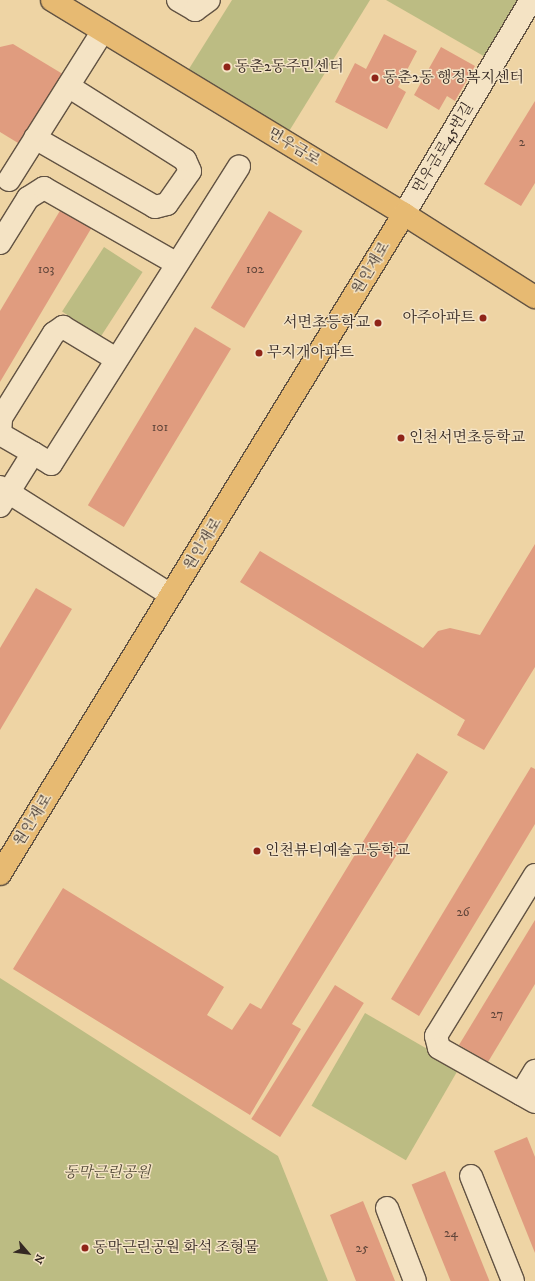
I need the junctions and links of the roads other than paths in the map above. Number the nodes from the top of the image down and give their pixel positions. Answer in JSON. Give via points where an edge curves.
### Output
{"nodes":[{"id":1,"x":52,"y":0,"type":"edge"},
{"id":2,"x":178,"y":0,"type":"edge"},
{"id":3,"x":209,"y":0,"type":"edge"},
{"id":4,"x":531,"y":0,"type":"edge"},
{"id":5,"x":103,"y":31,"type":"junction"},
{"id":6,"x":68,"y":86,"type":"junction"},
{"id":7,"x":35,"y":138,"type":"junction"},
{"id":8,"x":239,"y":167,"type":"dead end"},
{"id":9,"x":4,"y":178,"type":"edge"},
{"id":10,"x":35,"y":194,"type":"junction"},
{"id":11,"x":404,"y":214,"type":"junction"},
{"id":12,"x":0,"y":243,"type":"edge"},
{"id":13,"x":177,"y":264,"type":"junction"},
{"id":14,"x":535,"y":297,"type":"edge"},
{"id":15,"x":116,"y":359,"type":"junction"},
{"id":16,"x":33,"y":454,"type":"junction"},
{"id":17,"x":3,"y":495,"type":"edge"},
{"id":18,"x":172,"y":595,"type":"junction"},
{"id":19,"x":0,"y":874,"type":"edge"},
{"id":20,"x":535,"y":875,"type":"edge"},
{"id":21,"x":535,"y":1071,"type":"edge"},
{"id":22,"x":528,"y":1098,"type":"edge"},
{"id":23,"x":471,"y":1176,"type":"dead end"},
{"id":24,"x":387,"y":1208,"type":"dead end"},
{"id":25,"x":415,"y":1281,"type":"edge"},
{"id":26,"x":513,"y":1281,"type":"edge"}],
"edges":[{"from":1,"to":5,"type":"main road","name":"먼우금로"},
{"from":2,"to":3,"type":"street","via":[[195,10]]},
{"from":4,"to":11,"type":"street","name":"먼우금로45번길"},
{"from":5,"to":6,"type":"street"},
{"from":5,"to":11,"type":"main road","name":"먼우금로"},
{"from":6,"to":7,"type":"street"},
{"from":6,"to":7,"type":"street","via":[[185,160],[190,171],[167,204],[155,207]]},
{"from":7,"to":9,"type":"street"},
{"from":8,"to":13,"type":"street"},
{"from":9,"to":10,"type":"street"},
{"from":10,"to":12,"type":"street","via":[[28,198]]},
{"from":10,"to":13,"type":"street","via":[[44,188]]},
{"from":11,"to":14,"type":"main road","name":"먼우금로"},
{"from":11,"to":18,"type":"main road","name":"원인재로"},
{"from":13,"to":15,"type":"street"},
{"from":15,"to":16,"type":"street","via":[[51,464]]},
{"from":15,"to":16,"type":"street","via":[[63,327],[54,333],[1,418],[0,434]]},
{"from":16,"to":17,"type":"street"},
{"from":17,"to":18,"type":"street"},
{"from":18,"to":19,"type":"main road","name":"원인재로"},
{"from":20,"to":22,"type":"street","via":[[436,1036],[439,1048]]},
{"from":21,"to":22,"type":"street"},
{"from":23,"to":26,"type":"street"},
{"from":24,"to":25,"type":"street"}]}
